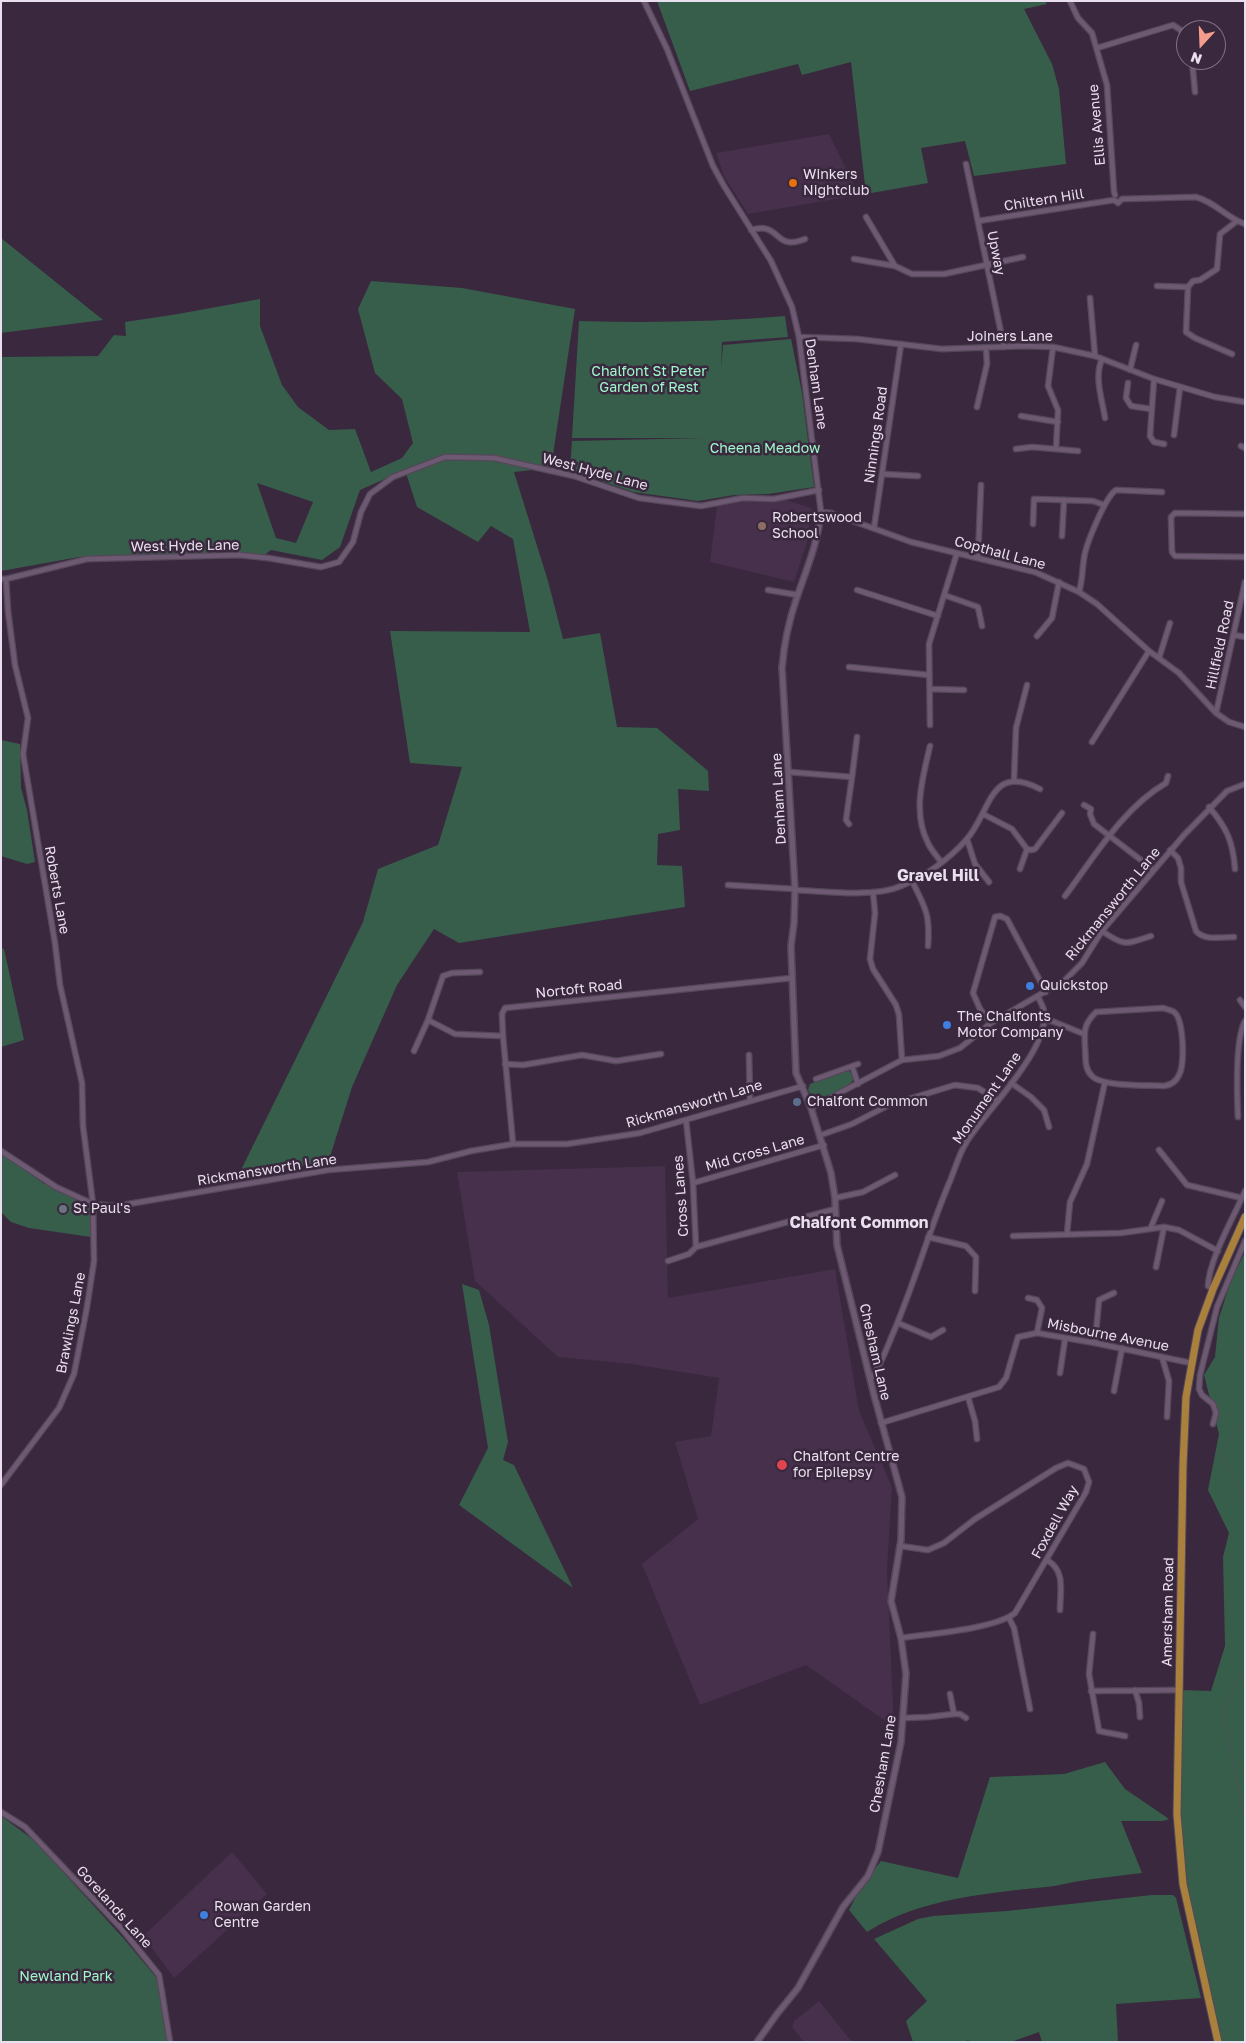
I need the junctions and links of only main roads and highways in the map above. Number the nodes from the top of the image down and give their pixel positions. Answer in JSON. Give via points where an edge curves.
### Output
{"nodes":[{"id":1,"x":1245,"y":1217,"type":"edge"},
{"id":2,"x":1218,"y":2042,"type":"edge"}],
"edges":[{"from":1,"to":2,"type":"highway","name":"Amersham Road","via":[[1198,1330],[1185,1407],[1178,1814],[1183,1884]]}]}
